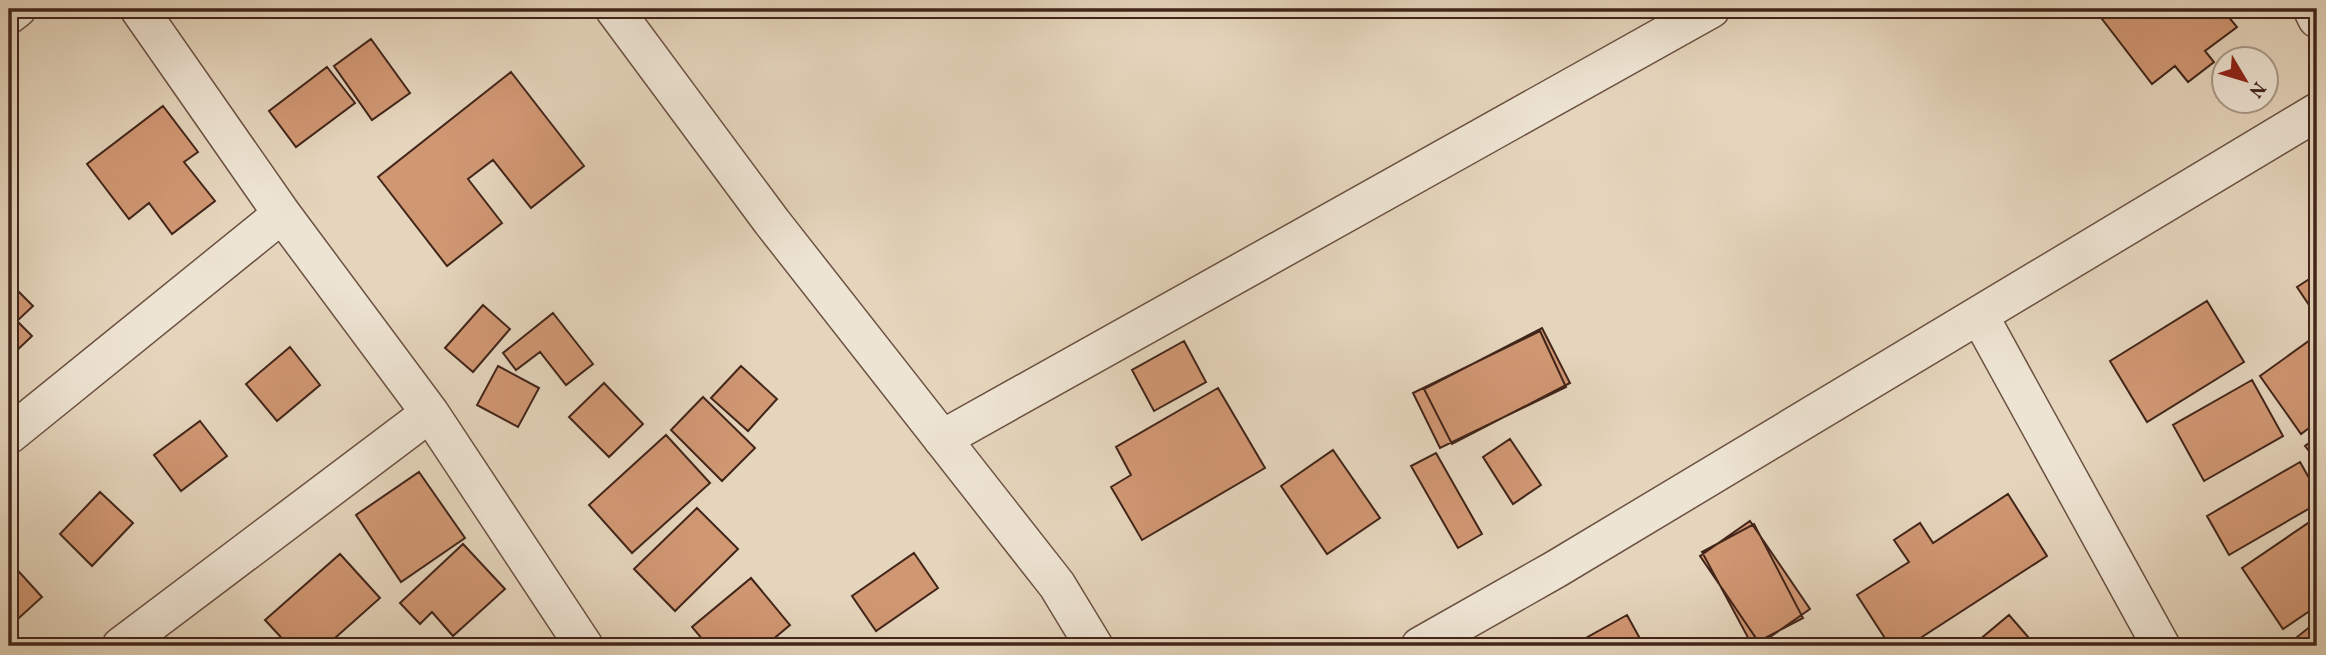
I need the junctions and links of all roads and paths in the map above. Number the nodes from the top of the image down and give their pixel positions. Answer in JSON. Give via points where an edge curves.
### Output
{"nodes":[{"id":1,"x":17,"y":9,"type":"edge"},
{"id":2,"x":139,"y":9,"type":"edge"},
{"id":3,"x":614,"y":9,"type":"edge"},
{"id":4,"x":1711,"y":9,"type":"edge"},
{"id":5,"x":2312,"y":9,"type":"edge"},
{"id":6,"x":9,"y":15,"type":"edge"},
{"id":7,"x":2317,"y":19,"type":"edge"},
{"id":8,"x":2317,"y":112,"type":"edge"},
{"id":9,"x":282,"y":214,"type":"junction"},
{"id":10,"x":1979,"y":315,"type":"junction"},
{"id":11,"x":430,"y":413,"type":"junction"},
{"id":12,"x":9,"y":435,"type":"edge"},
{"id":13,"x":942,"y":439,"type":"junction"},
{"id":14,"x":121,"y":646,"type":"edge"},
{"id":15,"x":584,"y":646,"type":"edge"},
{"id":16,"x":1094,"y":646,"type":"edge"},
{"id":17,"x":1420,"y":646,"type":"edge"},
{"id":18,"x":2161,"y":646,"type":"edge"}],
"edges":[{"from":1,"to":6,"type":"street"},
{"from":2,"to":9,"type":"street"},
{"from":3,"to":13,"type":"street","via":[[772,222]]},
{"from":4,"to":13,"type":"street"},
{"from":5,"to":7,"type":"street"},
{"from":8,"to":10,"type":"street"},
{"from":9,"to":11,"type":"street"},
{"from":9,"to":12,"type":"street"},
{"from":10,"to":17,"type":"street"},
{"from":10,"to":18,"type":"street"},
{"from":11,"to":14,"type":"street"},
{"from":11,"to":15,"type":"street"},
{"from":13,"to":16,"type":"street","via":[[1057,585]]}]}
